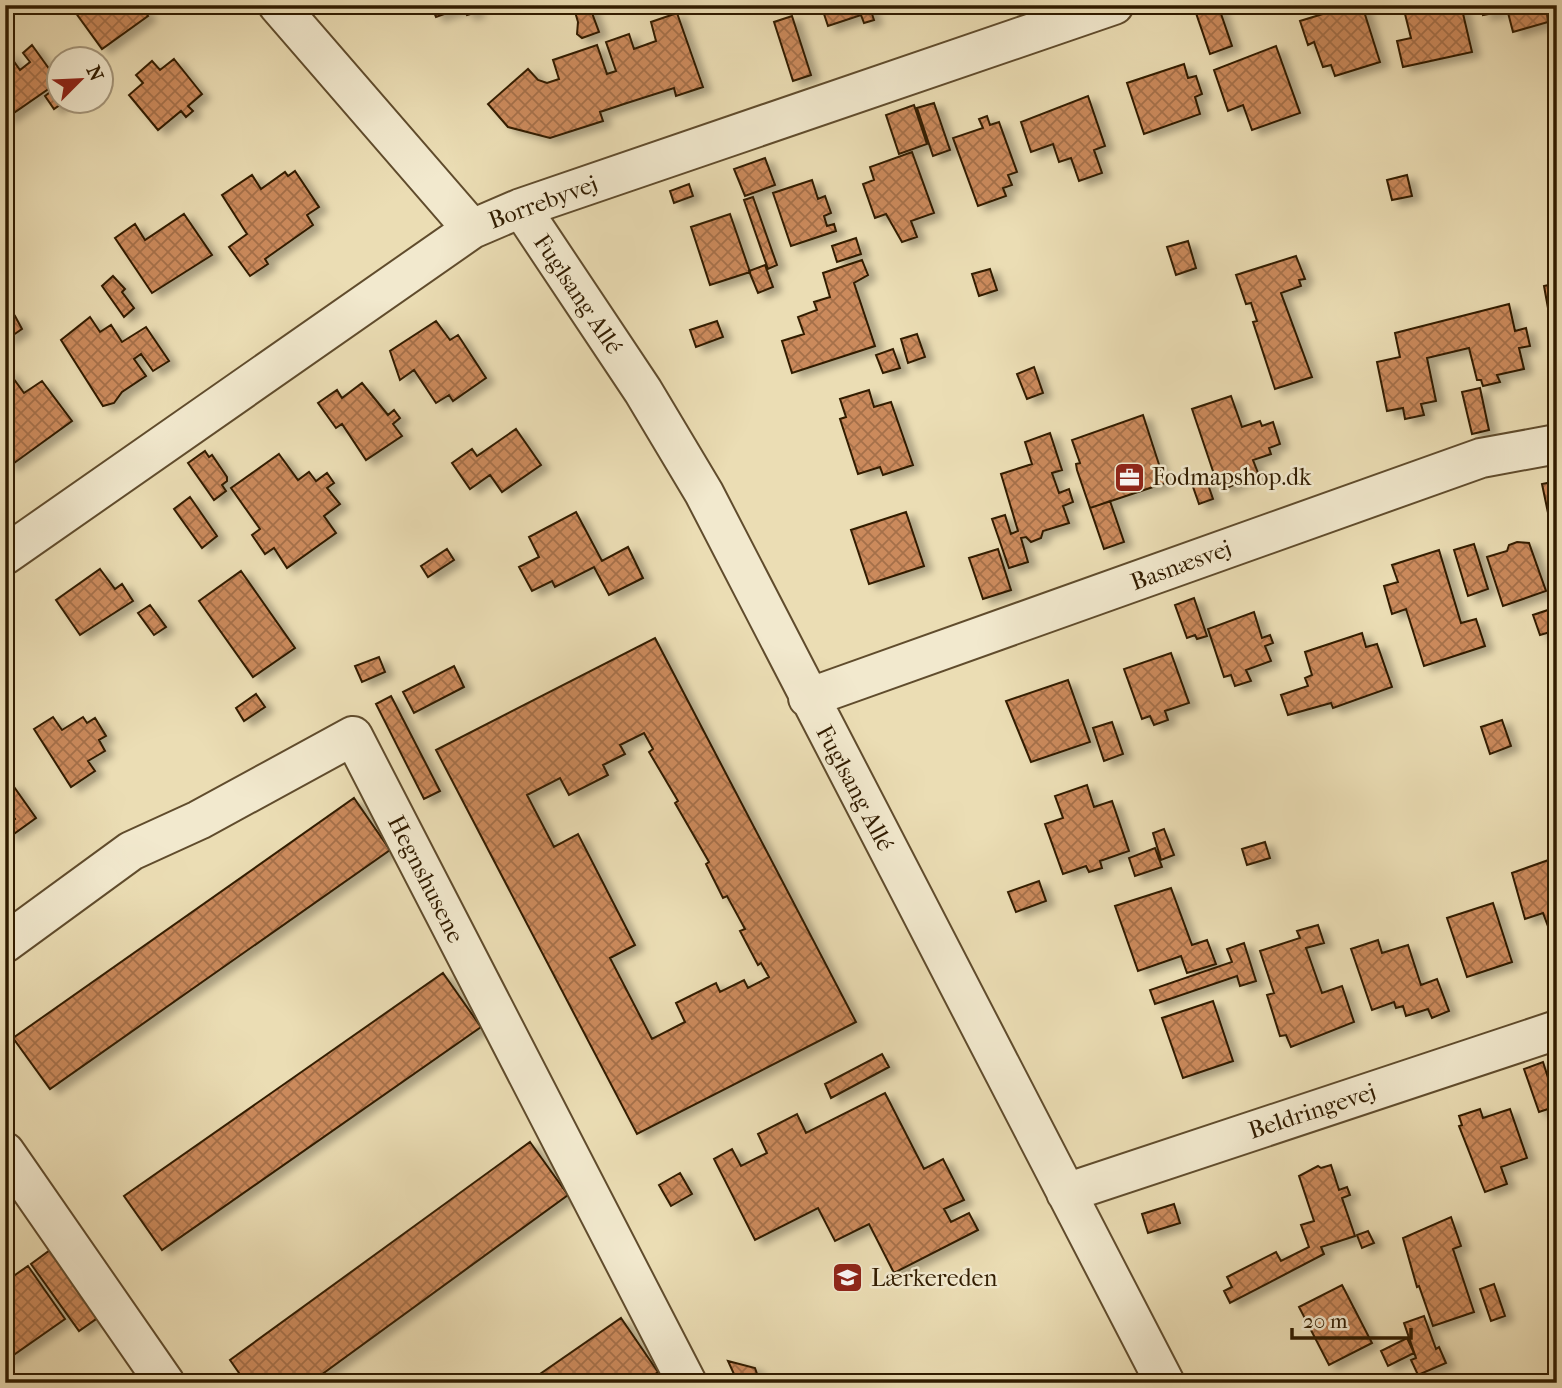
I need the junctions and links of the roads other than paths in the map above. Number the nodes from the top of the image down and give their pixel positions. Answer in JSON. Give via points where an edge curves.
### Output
{"nodes":[{"id":1,"x":278,"y":5,"type":"edge"},
{"id":2,"x":1114,"y":5,"type":"edge"},
{"id":3,"x":521,"y":208,"type":"junction"},
{"id":4,"x":472,"y":229,"type":"junction"},
{"id":5,"x":1557,"y":443,"type":"edge"},
{"id":6,"x":5,"y":555,"type":"edge"},
{"id":7,"x":808,"y":698,"type":"junction"},
{"id":8,"x":5,"y":943,"type":"edge"},
{"id":9,"x":1557,"y":1030,"type":"edge"},
{"id":10,"x":5,"y":1152,"type":"edge"},
{"id":11,"x":1066,"y":1193,"type":"junction"},
{"id":12,"x":165,"y":1383,"type":"edge"},
{"id":13,"x":687,"y":1383,"type":"edge"},
{"id":14,"x":1165,"y":1383,"type":"edge"}],
"edges":[{"from":1,"to":4,"type":"street"},
{"from":2,"to":3,"type":"street","name":"Borrebyvej"},
{"from":3,"to":4,"type":"street","name":"Borrebyvej"},
{"from":3,"to":7,"type":"street","name":"Fuglsang Allé","via":[[704,493]]},
{"from":4,"to":6,"type":"street","name":"Borrebyvej"},
{"from":5,"to":7,"type":"street","name":"Basnæsvej","via":[[1481,458]]},
{"from":7,"to":11,"type":"street","name":"Fuglsang Allé"},
{"from":8,"to":13,"type":"street","name":"Hegnshusene","via":[[131,851],[199,820],[353,736]]},
{"from":9,"to":11,"type":"street","name":"Beldringevej"},
{"from":10,"to":12,"type":"street"},
{"from":11,"to":14,"type":"street","name":"Fuglsang Allé"}]}
